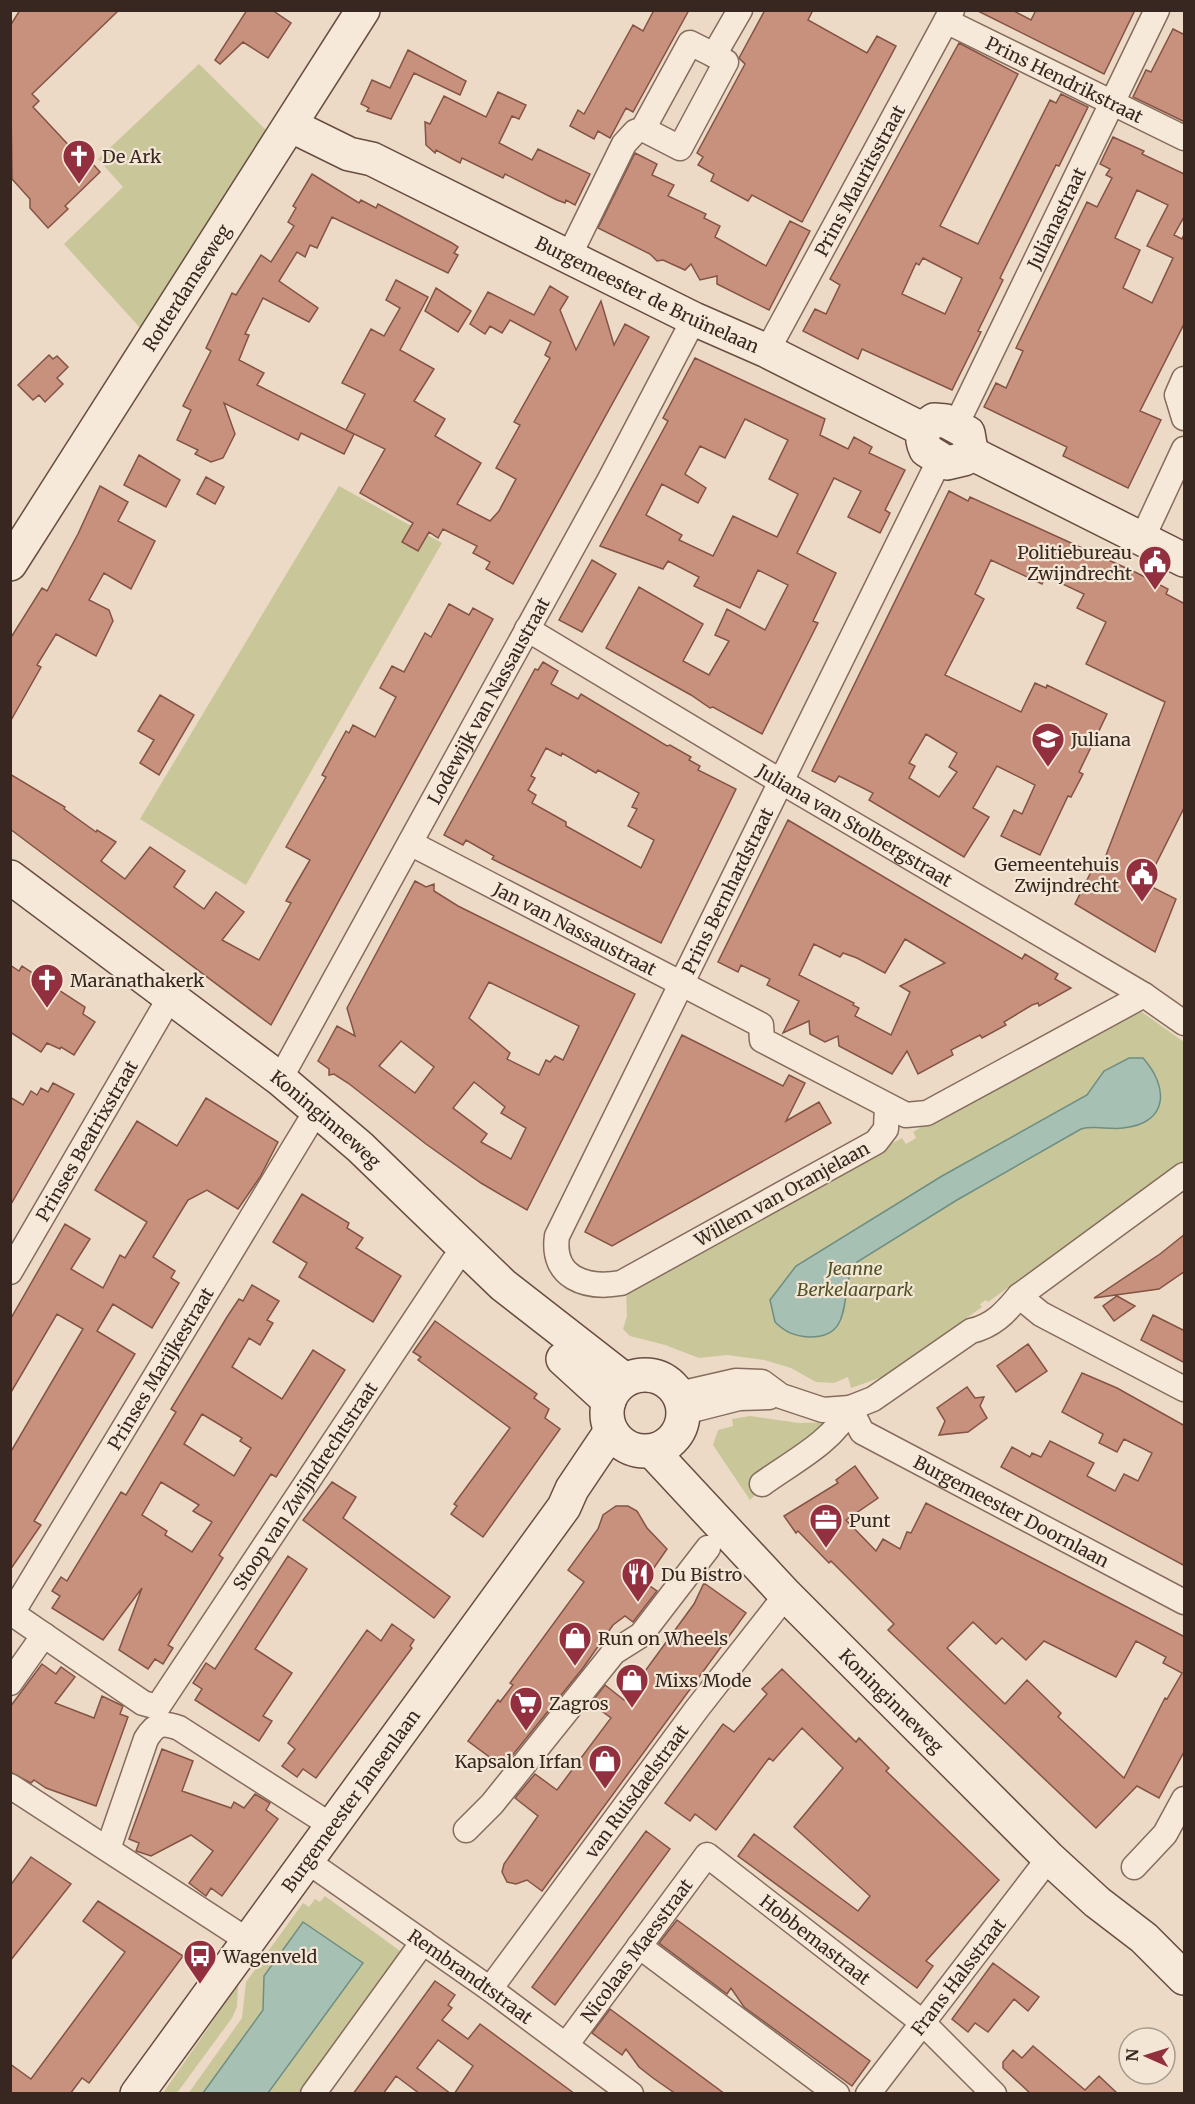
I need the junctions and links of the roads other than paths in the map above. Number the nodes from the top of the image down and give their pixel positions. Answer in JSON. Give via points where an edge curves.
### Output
{"nodes":[{"id":1,"x":363,"y":10,"type":"edge"},
{"id":2,"x":740,"y":10,"type":"edge"},
{"id":3,"x":1157,"y":10,"type":"edge"},
{"id":4,"x":949,"y":16,"type":"edge"},
{"id":5,"x":714,"y":55,"type":"junction"},
{"id":6,"x":1110,"y":103,"type":"junction"},
{"id":7,"x":298,"y":117,"type":"junction"},
{"id":8,"x":643,"y":129,"type":"junction"},
{"id":9,"x":1185,"y":138,"type":"edge"},
{"id":10,"x":569,"y":256,"type":"junction"},
{"id":11,"x":694,"y":319,"type":"junction"},
{"id":12,"x":767,"y":351,"type":"junction"},
{"id":13,"x":1185,"y":379,"type":"edge"},
{"id":14,"x":1185,"y":418,"type":"edge"},
{"id":15,"x":955,"y":446,"type":"junction"},
{"id":16,"x":1185,"y":449,"type":"edge"},
{"id":17,"x":1142,"y":539,"type":"junction"},
{"id":18,"x":1185,"y":560,"type":"edge"},
{"id":19,"x":10,"y":564,"type":"edge"},
{"id":20,"x":527,"y":629,"type":"junction"},
{"id":21,"x":780,"y":781,"type":"junction"},
{"id":22,"x":410,"y":843,"type":"junction"},
{"id":23,"x":10,"y":877,"type":"edge"},
{"id":24,"x":10,"y":896,"type":"edge"},
{"id":25,"x":679,"y":984,"type":"junction"},
{"id":26,"x":1144,"y":995,"type":"junction"},
{"id":27,"x":162,"y":1011,"type":"junction"},
{"id":28,"x":1185,"y":1023,"type":"edge"},
{"id":29,"x":280,"y":1079,"type":"junction"},
{"id":30,"x":887,"y":1106,"type":"junction"},
{"id":31,"x":309,"y":1123,"type":"junction"},
{"id":32,"x":1185,"y":1175,"type":"edge"},
{"id":33,"x":454,"y":1261,"type":"junction"},
{"id":34,"x":10,"y":1272,"type":"edge"},
{"id":35,"x":621,"y":1283,"type":"joint"},
{"id":36,"x":1019,"y":1296,"type":"junction"},
{"id":37,"x":1185,"y":1389,"type":"edge"},
{"id":38,"x":850,"y":1408,"type":"junction"},
{"id":39,"x":645,"y":1420,"type":"junction"},
{"id":40,"x":762,"y":1484,"type":"dead end"},
{"id":41,"x":708,"y":1548,"type":"dead end"},
{"id":42,"x":786,"y":1595,"type":"junction"},
{"id":43,"x":1185,"y":1602,"type":"edge"},
{"id":44,"x":11,"y":1613,"type":"edge"},
{"id":45,"x":44,"y":1635,"type":"junction"},
{"id":46,"x":10,"y":1683,"type":"edge"},
{"id":47,"x":155,"y":1716,"type":"junction"},
{"id":48,"x":10,"y":1786,"type":"edge"},
{"id":49,"x":1185,"y":1799,"type":"edge"},
{"id":50,"x":332,"y":1826,"type":"junction"},
{"id":51,"x":466,"y":1830,"type":"dead end"},
{"id":52,"x":108,"y":1849,"type":"junction"},
{"id":53,"x":707,"y":1855,"type":"joint"},
{"id":54,"x":1049,"y":1858,"type":"junction"},
{"id":55,"x":307,"y":1861,"type":"junction"},
{"id":56,"x":1134,"y":1867,"type":"dead end"},
{"id":57,"x":1144,"y":1938,"type":"junction"},
{"id":58,"x":247,"y":1940,"type":"junction"},
{"id":59,"x":423,"y":1942,"type":"junction"},
{"id":60,"x":639,"y":1946,"type":"junction"},
{"id":61,"x":1185,"y":1978,"type":"edge"},
{"id":62,"x":490,"y":1989,"type":"junction"},
{"id":63,"x":922,"y":2022,"type":"junction"},
{"id":64,"x":566,"y":2045,"type":"junction"},
{"id":65,"x":317,"y":2092,"type":"edge"},
{"id":66,"x":837,"y":2093,"type":"edge"},
{"id":67,"x":137,"y":2094,"type":"edge"},
{"id":68,"x":631,"y":2094,"type":"edge"},
{"id":69,"x":868,"y":2094,"type":"edge"},
{"id":70,"x":994,"y":2094,"type":"edge"}],
"edges":[{"from":1,"to":7,"type":"main road","name":"Rotterdamseweg"},
{"from":2,"to":5,"type":"street"},
{"from":3,"to":6,"type":"street","name":"Julianastraat"},
{"from":4,"to":6,"type":"street","name":"Prins Hendrikstraat"},
{"from":4,"to":12,"type":"street","name":"Prins Mauritsstraat"},
{"from":5,"to":8,"type":"street","via":[[690,43]]},
{"from":5,"to":8,"type":"street","via":[[726,62],[680,148]]},
{"from":6,"to":9,"type":"street","name":"Prins Hendrikstraat"},
{"from":6,"to":15,"type":"street","name":"Julianastraat"},
{"from":7,"to":10,"type":"main road","name":"Burgemeester de Bruïnelaan","via":[[355,141],[372,159]]},
{"from":7,"to":19,"type":"main road","name":"Rotterdamseweg"},
{"from":8,"to":10,"type":"street","via":[[624,144]]},
{"from":10,"to":11,"type":"main road","name":"Burgemeester de Bruïnelaan"},
{"from":11,"to":12,"type":"main road","name":"Burgemeester de Bruïnelaan"},
{"from":11,"to":20,"type":"street","name":"Lodewijk van Nassaustraat"},
{"from":12,"to":15,"type":"main road","name":"Burgemeester de Bruïnelaan","via":[[924,430],[926,450]]},
{"from":13,"to":14,"type":"street","via":[[1177,395]]},
{"from":15,"to":17,"type":"main road"},
{"from":15,"to":21,"type":"street","name":"Prins Bernhardstraat"},
{"from":16,"to":17,"type":"street"},
{"from":17,"to":18,"type":"main road"},
{"from":20,"to":21,"type":"street","name":"Juliana van Stolbergstraat"},
{"from":20,"to":22,"type":"street","name":"Lodewijk van Nassaustraat"},
{"from":21,"to":25,"type":"street","name":"Prins Bernhardstraat"},
{"from":21,"to":26,"type":"street","name":"Juliana van Stolbergstraat"},
{"from":22,"to":25,"type":"street","name":"Jan van Nassaustraat"},
{"from":22,"to":29,"type":"street","name":"Lodewijk van Nassaustraat"},
{"from":23,"to":29,"type":"main road","name":"Koninginneweg"},
{"from":24,"to":27,"type":"main road","name":"Koninginneweg"},
{"from":25,"to":30,"type":"street","name":"Jan van Nassaustraat","via":[[760,1025],[762,1040]]},
{"from":25,"to":35,"type":"street","name":"Prins Bernhardstraat","via":[[557,1236],[555,1252],[559,1265],[571,1276],[586,1282]]},
{"from":26,"to":28,"type":"street","name":"Juliana van Stolbergstraat"},
{"from":26,"to":30,"type":"street","via":[[927,1113],[906,1115]]},
{"from":27,"to":31,"type":"main road","name":"Koninginneweg"},
{"from":27,"to":34,"type":"street","name":"Prinses Beatrixstraat"},
{"from":29,"to":39,"type":"main road","name":"Koninginneweg","via":[[360,1147]]},
{"from":30,"to":35,"type":"street","name":"Willem van Oranjelaan","via":[[886,1129],[876,1142]]},
{"from":31,"to":33,"type":"main road","name":"Koninginneweg"},
{"from":31,"to":44,"type":"street","name":"Prinses Marijkestraat"},
{"from":32,"to":36,"type":"street"},
{"from":33,"to":39,"type":"main road","name":"Koninginneweg","via":[[499,1305],[584,1376]]},
{"from":33,"to":47,"type":"street","name":"Stoop van Zwijndrechtstraat"},
{"from":36,"to":37,"type":"street","via":[[1041,1314]]},
{"from":36,"to":38,"type":"street","via":[[989,1308],[971,1331],[873,1399]]},
{"from":38,"to":39,"type":"street","via":[[823,1410],[781,1396],[739,1398]]},
{"from":38,"to":40,"type":"street","via":[[832,1434]]},
{"from":38,"to":43,"type":"street","name":"Burgemeester Doornlaan","via":[[862,1432]]},
{"from":39,"to":42,"type":"main road","name":"Koninginneweg"},
{"from":39,"to":50,"type":"main road","name":"Burgemeester Jansenlaan","via":[[581,1498],[564,1507]]},
{"from":39,"to":57,"type":"main road","name":"Koninginneweg","via":[[888,1673],[1096,1878]]},
{"from":41,"to":51,"type":"street","via":[[641,1635],[614,1652],[492,1804]]},
{"from":42,"to":54,"type":"main road","name":"Koninginneweg"},
{"from":42,"to":62,"type":"street","name":"van Ruisdaelstraat"},
{"from":44,"to":45,"type":"street"},
{"from":45,"to":46,"type":"street"},
{"from":45,"to":47,"type":"street","via":[[143,1702]]},
{"from":47,"to":50,"type":"street"},
{"from":47,"to":52,"type":"street","name":"Stoop van Zwijndrechtstraat"},
{"from":48,"to":52,"type":"street"},
{"from":49,"to":56,"type":"street","via":[[1165,1834]]},
{"from":50,"to":55,"type":"main road","name":"Burgemeester Jansenlaan"},
{"from":52,"to":58,"type":"street"},
{"from":53,"to":60,"type":"street","name":"Nicolaas Maesstraat"},
{"from":53,"to":63,"type":"street","name":"Hobbemastraat"},
{"from":54,"to":57,"type":"main road","name":"Koninginneweg"},
{"from":54,"to":63,"type":"street","name":"Frans Halsstraat"},
{"from":55,"to":58,"type":"main road","name":"Burgemeester Jansenlaan"},
{"from":55,"to":59,"type":"street","name":"Rembrandtstraat"},
{"from":57,"to":61,"type":"main road","name":"Koninginneweg"},
{"from":58,"to":67,"type":"main road","name":"Burgemeester Jansenlaan"},
{"from":59,"to":62,"type":"street","name":"Rembrandtstraat"},
{"from":59,"to":65,"type":"street"},
{"from":60,"to":64,"type":"street","name":"Nicolaas Maesstraat"},
{"from":60,"to":66,"type":"street"},
{"from":62,"to":64,"type":"street","name":"Rembrandtstraat"},
{"from":63,"to":69,"type":"street","name":"Frans Halsstraat"},
{"from":63,"to":70,"type":"street","name":"Hobbemastraat"},
{"from":64,"to":68,"type":"street","name":"Rembrandtstraat"}]}
